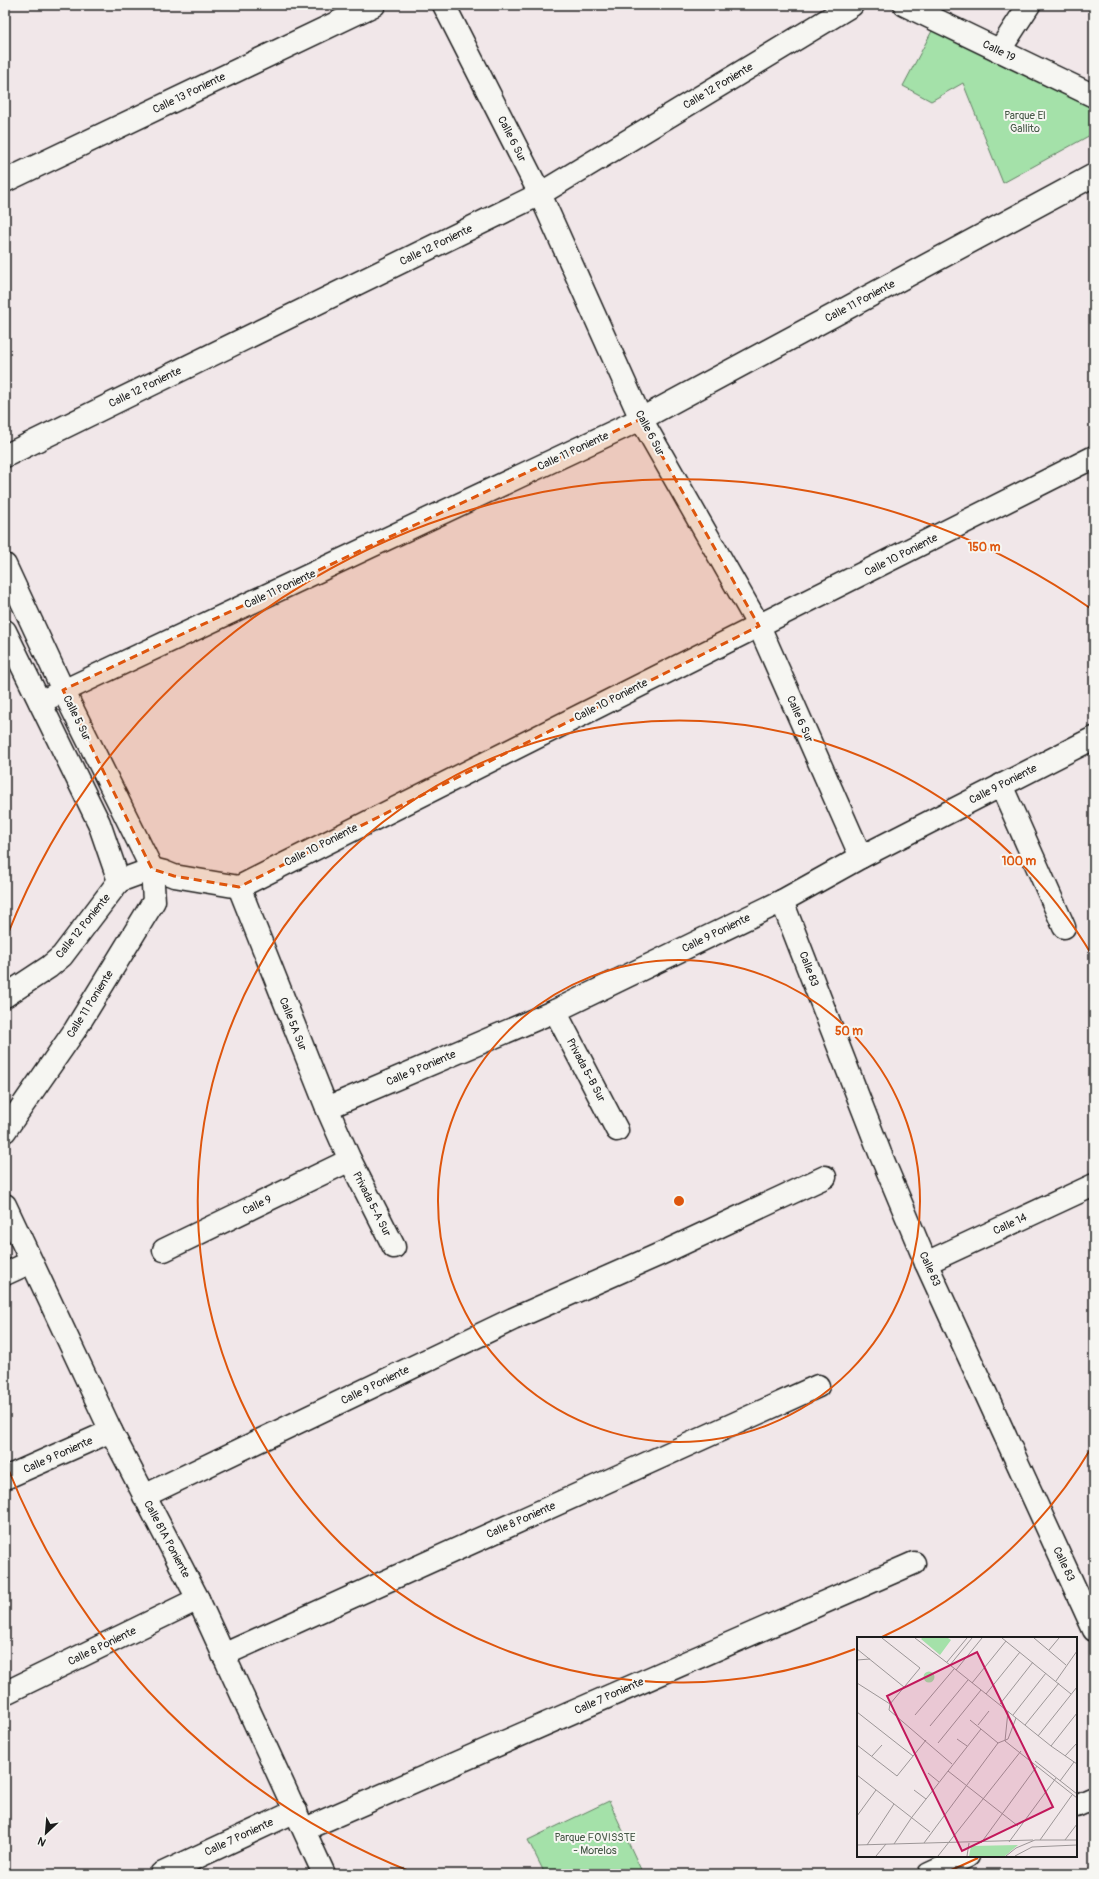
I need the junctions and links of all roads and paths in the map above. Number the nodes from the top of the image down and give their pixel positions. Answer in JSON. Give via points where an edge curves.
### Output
{"nodes":[{"id":1,"x":374,"y":5,"type":"edge"},
{"id":2,"x":444,"y":5,"type":"edge"},
{"id":3,"x":852,"y":5,"type":"edge"},
{"id":4,"x":905,"y":5,"type":"edge"},
{"id":5,"x":1029,"y":5,"type":"edge"},
{"id":6,"x":999,"y":51,"type":"junction"},
{"id":7,"x":1094,"y":96,"type":"edge"},
{"id":8,"x":1094,"y":175,"type":"edge"},
{"id":9,"x":5,"y":181,"type":"edge"},
{"id":10,"x":540,"y":194,"type":"junction"},
{"id":11,"x":641,"y":419,"type":"junction"},
{"id":12,"x":5,"y":456,"type":"edge"},
{"id":13,"x":1094,"y":457,"type":"edge"},
{"id":14,"x":5,"y":565,"type":"edge"},
{"id":15,"x":759,"y":626,"type":"junction"},
{"id":16,"x":5,"y":632,"type":"edge"},
{"id":17,"x":63,"y":690,"type":"junction"},
{"id":18,"x":40,"y":702,"type":"junction"},
{"id":19,"x":1094,"y":738,"type":"edge"},
{"id":20,"x":1000,"y":785,"type":"junction"},
{"id":21,"x":861,"y":857,"type":"junction"},
{"id":22,"x":152,"y":869,"type":"junction"},
{"id":23,"x":119,"y":881,"type":"junction"},
{"id":24,"x":239,"y":887,"type":"junction"},
{"id":25,"x":782,"y":901,"type":"junction"},
{"id":26,"x":1064,"y":927,"type":"dead end"},
{"id":27,"x":5,"y":996,"type":"edge"},
{"id":28,"x":555,"y":1011,"type":"junction"},
{"id":29,"x":327,"y":1108,"type":"junction"},
{"id":30,"x":5,"y":1130,"type":"edge"},
{"id":31,"x":617,"y":1130,"type":"dead end"},
{"id":32,"x":350,"y":1160,"type":"junction"},
{"id":33,"x":825,"y":1177,"type":"dead end"},
{"id":34,"x":1094,"y":1185,"type":"edge"},
{"id":35,"x":5,"y":1205,"type":"edge"},
{"id":36,"x":394,"y":1248,"type":"dead end"},
{"id":37,"x":164,"y":1250,"type":"dead end"},
{"id":38,"x":31,"y":1262,"type":"junction"},
{"id":39,"x":926,"y":1263,"type":"junction"},
{"id":40,"x":5,"y":1274,"type":"edge"},
{"id":41,"x":818,"y":1386,"type":"dead end"},
{"id":42,"x":111,"y":1431,"type":"junction"},
{"id":43,"x":5,"y":1478,"type":"edge"},
{"id":44,"x":144,"y":1496,"type":"junction"},
{"id":45,"x":914,"y":1563,"type":"dead end"},
{"id":46,"x":198,"y":1599,"type":"junction"},
{"id":47,"x":1094,"y":1630,"type":"edge"},
{"id":48,"x":224,"y":1655,"type":"junction"},
{"id":49,"x":5,"y":1693,"type":"edge"},
{"id":50,"x":1094,"y":1798,"type":"edge"},
{"id":51,"x":1077,"y":1806,"type":"edge"},
{"id":52,"x":300,"y":1820,"type":"junction"},
{"id":53,"x":966,"y":1857,"type":"edge"},
{"id":54,"x":161,"y":1874,"type":"edge"},
{"id":55,"x":324,"y":1874,"type":"edge"},
{"id":56,"x":929,"y":1874,"type":"edge"}],
"edges":[{"from":1,"to":9,"type":"street","name":"Calle 13 Poniente"},
{"from":2,"to":10,"type":"street","name":"Calle 6 Sur"},
{"from":3,"to":10,"type":"street","name":"Calle 12 Poniente"},
{"from":4,"to":6,"type":"street","name":"Calle 19"},
{"from":5,"to":6,"type":"street"},
{"from":6,"to":7,"type":"street","name":"Calle 19"},
{"from":8,"to":11,"type":"street","name":"Calle 11 Poniente"},
{"from":10,"to":11,"type":"street","name":"Calle 6 Sur"},
{"from":10,"to":12,"type":"street","name":"Calle 12 Poniente"},
{"from":11,"to":15,"type":"street","name":"Calle 6 Sur"},
{"from":11,"to":17,"type":"street","name":"Calle 11 Poniente"},
{"from":13,"to":15,"type":"street","name":"Calle 10 Poniente"},
{"from":14,"to":17,"type":"street","name":"Calle 5 Sur"},
{"from":15,"to":21,"type":"street","name":"Calle 6 Sur"},
{"from":15,"to":24,"type":"street","name":"Calle 10 Poniente"},
{"from":16,"to":18,"type":"street"},
{"from":17,"to":18,"type":"street","name":"Calle 11 Poniente"},
{"from":17,"to":22,"type":"street","name":"Calle 5 Sur"},
{"from":18,"to":23,"type":"street","via":[[99,823]]},
{"from":19,"to":20,"type":"street","name":"Calle 9 Poniente"},
{"from":20,"to":21,"type":"street","name":"Calle 9 Poniente"},
{"from":20,"to":26,"type":"street"},
{"from":21,"to":25,"type":"street","name":"Calle 9 Poniente"},
{"from":22,"to":23,"type":"street"},
{"from":22,"to":24,"type":"street","via":[[174,876]]},
{"from":22,"to":30,"type":"street","name":"Calle 11 Poniente","via":[[154,901],[75,1030]]},
{"from":23,"to":27,"type":"street","name":"Calle 12 Poniente","via":[[62,956]]},
{"from":24,"to":29,"type":"street","name":"Calle 5A Sur"},
{"from":25,"to":28,"type":"street","name":"Calle 9 Poniente"},
{"from":25,"to":39,"type":"street","name":"Calle 83","via":[[880,1153]]},
{"from":28,"to":29,"type":"street","name":"Calle 9 Poniente"},
{"from":28,"to":31,"type":"street","name":"Privada 5-B Sur"},
{"from":29,"to":32,"type":"street","name":"Calle 5A Sur"},
{"from":32,"to":36,"type":"street","name":"Privada 5-A Sur"},
{"from":32,"to":37,"type":"street","name":"Calle 9"},
{"from":33,"to":44,"type":"street","name":"Calle 9 Poniente","via":[[513,1319]]},
{"from":34,"to":39,"type":"street","name":"Calle 14"},
{"from":35,"to":38,"type":"street","name":"Calle 81A Poniente"},
{"from":38,"to":40,"type":"street"},
{"from":38,"to":42,"type":"street","name":"Calle 81A Poniente"},
{"from":39,"to":47,"type":"street","name":"Calle 83"},
{"from":41,"to":48,"type":"street","name":"Calle 8 Poniente"},
{"from":42,"to":43,"type":"street","name":"Calle 9 Poniente"},
{"from":42,"to":44,"type":"street","name":"Calle 81A Poniente"},
{"from":44,"to":46,"type":"street","name":"Calle 81A Poniente"},
{"from":45,"to":52,"type":"street","name":"Calle 7 Poniente"},
{"from":46,"to":48,"type":"street","name":"Calle 81A Poniente"},
{"from":46,"to":49,"type":"street","name":"Calle 8 Poniente"},
{"from":48,"to":52,"type":"street","name":"Calle 81A Poniente"},
{"from":50,"to":51,"type":"street"},
{"from":52,"to":54,"type":"street","name":"Calle 7 Poniente"},
{"from":52,"to":55,"type":"street","name":"Calle 81A Poniente"},
{"from":53,"to":56,"type":"street"}]}
